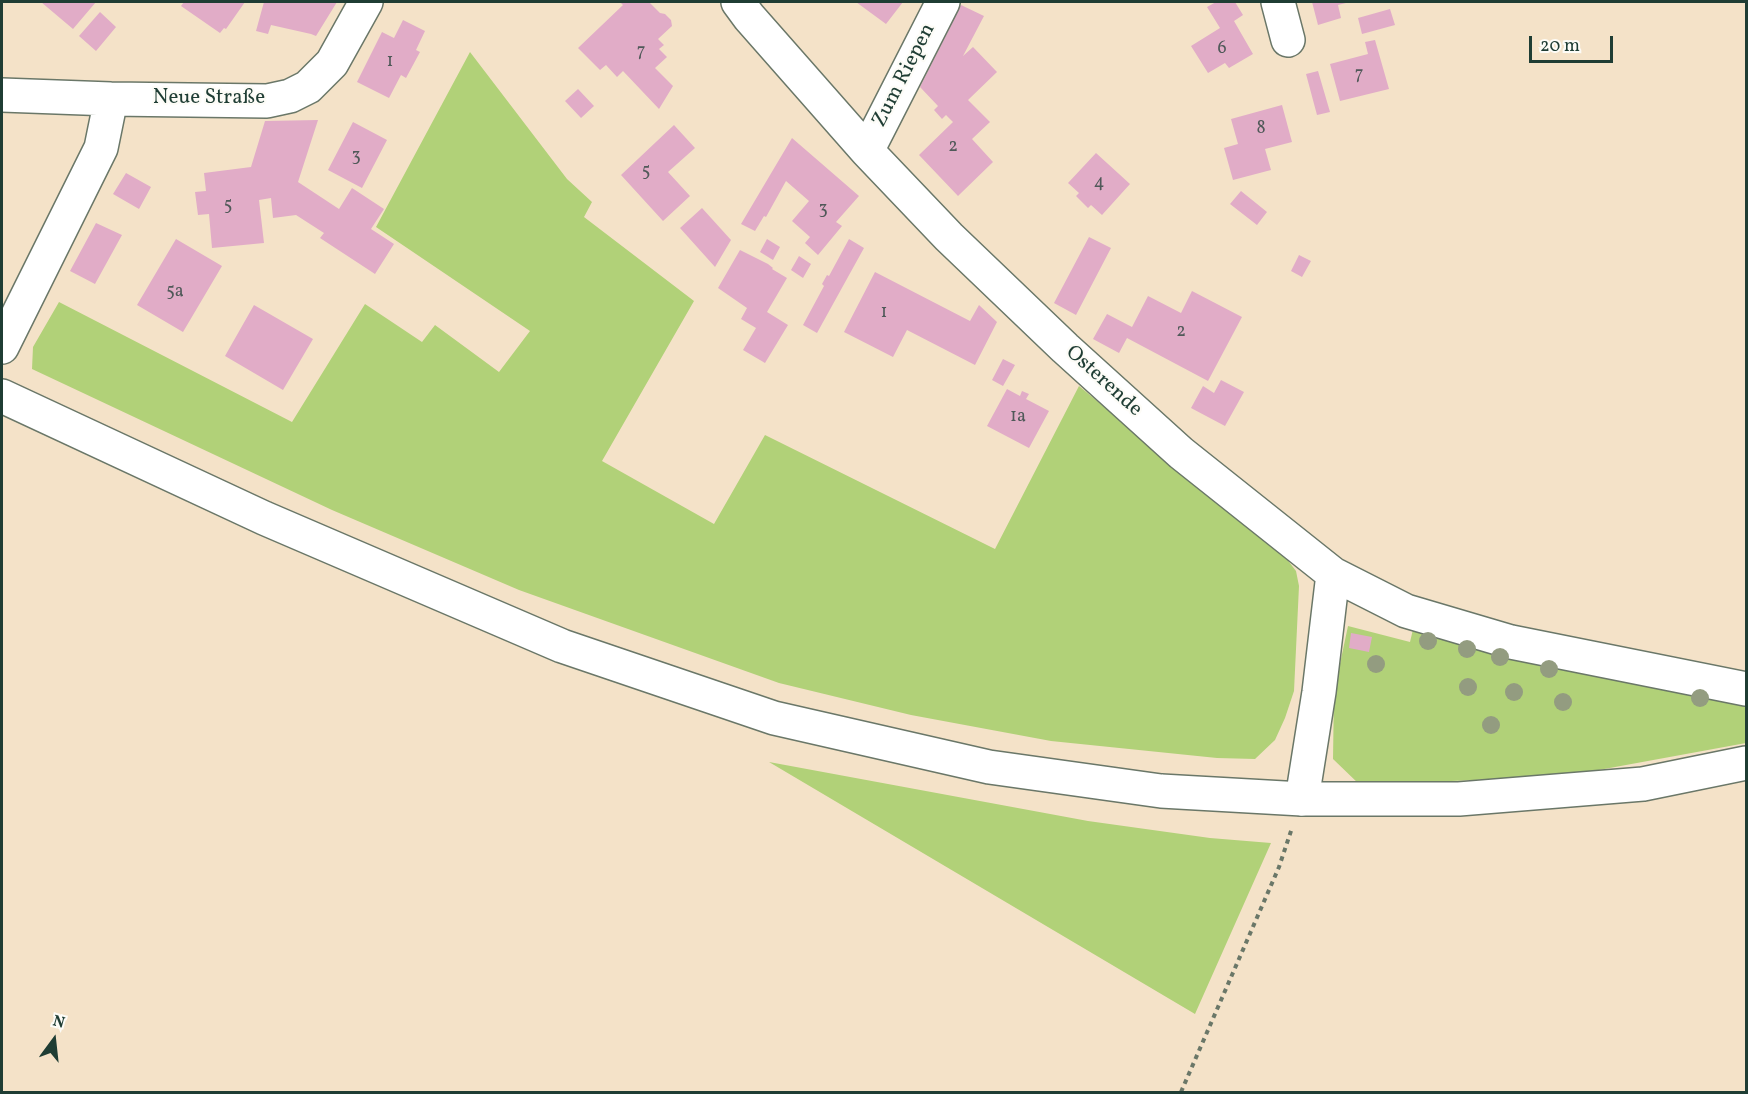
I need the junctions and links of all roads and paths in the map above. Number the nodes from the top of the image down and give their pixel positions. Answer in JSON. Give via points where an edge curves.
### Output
{"nodes":[{"id":1,"x":366,"y":2,"type":"edge"},
{"id":2,"x":738,"y":2,"type":"edge"},
{"id":3,"x":943,"y":2,"type":"edge"},
{"id":4,"x":1278,"y":2,"type":"edge"},
{"id":5,"x":1287,"y":40,"type":"dead end"},
{"id":6,"x":2,"y":95,"type":"edge"},
{"id":7,"x":111,"y":99,"type":"junction"},
{"id":8,"x":867,"y":150,"type":"junction"},
{"id":9,"x":2,"y":347,"type":"edge"},
{"id":10,"x":2,"y":396,"type":"edge"},
{"id":11,"x":1333,"y":574,"type":"junction"},
{"id":12,"x":1746,"y":690,"type":"edge"},
{"id":13,"x":1746,"y":764,"type":"edge"},
{"id":14,"x":1302,"y":800,"type":"junction"},
{"id":15,"x":1181,"y":1092,"type":"edge"}],
"edges":[{"from":1,"to":7,"type":"street","name":"Neue Straße","via":[[332,63],[308,87],[290,96],[267,101]]},
{"from":2,"to":8,"type":"street","name":"Osterende"},
{"from":3,"to":8,"type":"street","name":"Zum Riepen"},
{"from":4,"to":5,"type":"street"},
{"from":6,"to":7,"type":"street","name":"Neue Straße"},
{"from":7,"to":9,"type":"street","via":[[101,148]]},
{"from":8,"to":11,"type":"street","name":"Osterende","via":[[949,237],[1164,438]]},
{"from":10,"to":14,"type":"street","via":[[264,518],[562,646],[774,718],[989,766],[1161,791]]},
{"from":11,"to":12,"type":"street","name":"Osterende","via":[[1406,611],[1511,642]]},
{"from":11,"to":14,"type":"street"},
{"from":13,"to":14,"type":"street","via":[[1643,784],[1459,799]]},
{"from":14,"to":15,"type":"path","via":[[1279,867]]}]}
